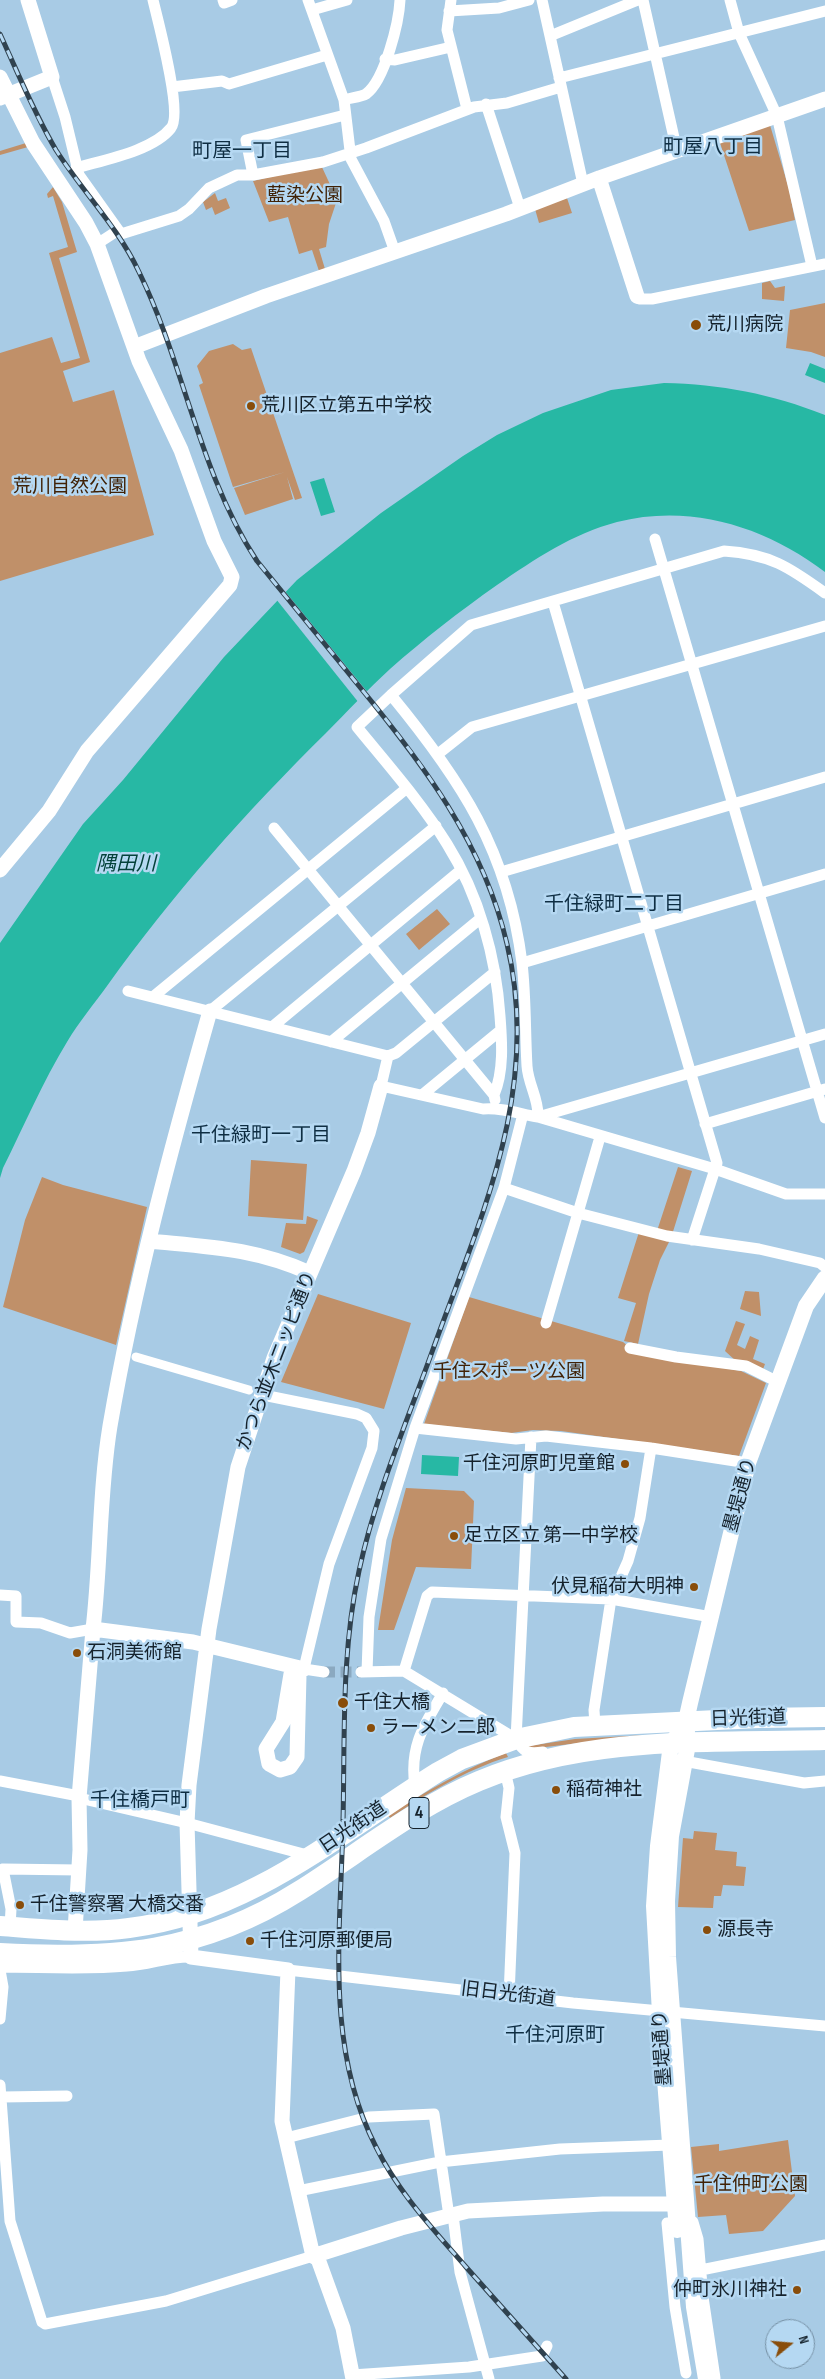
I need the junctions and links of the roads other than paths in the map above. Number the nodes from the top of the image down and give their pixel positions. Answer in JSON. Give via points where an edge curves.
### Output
{"nodes":[{"id":1,"x":28,"y":0,"type":"edge"},
{"id":2,"x":153,"y":0,"type":"edge"},
{"id":3,"x":223,"y":0,"type":"edge"},
{"id":4,"x":232,"y":0,"type":"edge"},
{"id":5,"x":347,"y":0,"type":"edge"},
{"id":6,"x":400,"y":0,"type":"edge"},
{"id":7,"x":529,"y":0,"type":"edge"},
{"id":8,"x":542,"y":0,"type":"edge"},
{"id":9,"x":638,"y":0,"type":"edge"},
{"id":10,"x":642,"y":0,"type":"edge"},
{"id":11,"x":730,"y":0,"type":"edge"},
{"id":12,"x":310,"y":5,"type":"edge"},
{"id":13,"x":450,"y":5,"type":"edge"},
{"id":14,"x":825,"y":11,"type":"edge"},
{"id":15,"x":739,"y":33,"type":"junction"},
{"id":16,"x":550,"y":36,"type":"junction"},
{"id":17,"x":451,"y":47,"type":"junction"},
{"id":18,"x":653,"y":54,"type":"junction"},
{"id":19,"x":327,"y":55,"type":"junction"},
{"id":20,"x":385,"y":60,"type":"junction"},
{"id":21,"x":0,"y":76,"type":"edge"},
{"id":22,"x":52,"y":77,"type":"junction"},
{"id":23,"x":560,"y":82,"type":"junction"},
{"id":24,"x":172,"y":87,"type":"junction"},
{"id":25,"x":4,"y":96,"type":"edge"},
{"id":26,"x":825,"y":99,"type":"edge"},
{"id":27,"x":344,"y":100,"type":"junction"},
{"id":28,"x":486,"y":104,"type":"junction"},
{"id":29,"x":467,"y":109,"type":"junction"},
{"id":30,"x":345,"y":115,"type":"junction"},
{"id":31,"x":777,"y":116,"type":"junction"},
{"id":32,"x":677,"y":150,"type":"junction"},
{"id":33,"x":349,"y":154,"type":"junction"},
{"id":34,"x":76,"y":168,"type":"junction"},
{"id":35,"x":253,"y":175,"type":"junction"},
{"id":36,"x":599,"y":178,"type":"junction"},
{"id":37,"x":583,"y":184,"type":"junction"},
{"id":38,"x":520,"y":208,"type":"junction"},
{"id":39,"x":117,"y":231,"type":"junction"},
{"id":40,"x":97,"y":244,"type":"junction"},
{"id":41,"x":395,"y":252,"type":"junction"},
{"id":42,"x":825,"y":264,"type":"edge"},
{"id":43,"x":812,"y":266,"type":"junction"},
{"id":44,"x":637,"y":296,"type":"joint"},
{"id":45,"x":134,"y":347,"type":"junction"},
{"id":46,"x":655,"y":540,"type":"dead end"},
{"id":47,"x":664,"y":568,"type":"junction"},
{"id":48,"x":825,"y":593,"type":"edge"},
{"id":49,"x":553,"y":602,"type":"junction"},
{"id":50,"x":825,"y":626,"type":"edge"},
{"id":51,"x":692,"y":664,"type":"junction"},
{"id":52,"x":391,"y":695,"type":"junction"},
{"id":53,"x":580,"y":697,"type":"junction"},
{"id":54,"x":438,"y":754,"type":"junction"},
{"id":55,"x":825,"y":777,"type":"edge"},
{"id":56,"x":407,"y":788,"type":"junction"},
{"id":57,"x":733,"y":804,"type":"junction"},
{"id":58,"x":436,"y":826,"type":"junction"},
{"id":59,"x":274,"y":828,"type":"dead end"},
{"id":60,"x":621,"y":836,"type":"junction"},
{"id":61,"x":0,"y":870,"type":"edge"},
{"id":62,"x":308,"y":870,"type":"junction"},
{"id":63,"x":461,"y":870,"type":"junction"},
{"id":64,"x":501,"y":872,"type":"junction"},
{"id":65,"x":825,"y":874,"type":"edge"},
{"id":66,"x":759,"y":894,"type":"junction"},
{"id":67,"x":338,"y":907,"type":"junction"},
{"id":68,"x":481,"y":918,"type":"junction"},
{"id":69,"x":647,"y":926,"type":"junction"},
{"id":70,"x":370,"y":946,"type":"junction"},
{"id":71,"x":522,"y":963,"type":"junction"},
{"id":72,"x":495,"y":972,"type":"junction"},
{"id":73,"x":402,"y":984,"type":"junction"},
{"id":74,"x":128,"y":991,"type":"dead end"},
{"id":75,"x":154,"y":996,"type":"junction"},
{"id":76,"x":210,"y":1011,"type":"junction"},
{"id":77,"x":434,"y":1022,"type":"junction"},
{"id":78,"x":272,"y":1028,"type":"junction"},
{"id":79,"x":501,"y":1030,"type":"junction"},
{"id":80,"x":825,"y":1034,"type":"edge"},
{"id":81,"x":802,"y":1041,"type":"junction"},
{"id":82,"x":330,"y":1042,"type":"junction"},
{"id":83,"x":388,"y":1056,"type":"junction"},
{"id":84,"x":465,"y":1059,"type":"junction"},
{"id":85,"x":690,"y":1074,"type":"junction"},
{"id":86,"x":381,"y":1086,"type":"junction"},
{"id":87,"x":821,"y":1090,"type":"edge"},
{"id":88,"x":494,"y":1094,"type":"junction"},
{"id":89,"x":422,"y":1095,"type":"junction"},
{"id":90,"x":498,"y":1107,"type":"junction"},
{"id":91,"x":523,"y":1114,"type":"junction"},
{"id":92,"x":538,"y":1118,"type":"junction"},
{"id":93,"x":825,"y":1118,"type":"edge"},
{"id":94,"x":705,"y":1124,"type":"junction"},
{"id":95,"x":600,"y":1137,"type":"junction"},
{"id":96,"x":715,"y":1169,"type":"junction"},
{"id":97,"x":504,"y":1188,"type":"junction"},
{"id":98,"x":825,"y":1194,"type":"edge"},
{"id":99,"x":578,"y":1212,"type":"junction"},
{"id":100,"x":692,"y":1240,"type":"junction"},
{"id":101,"x":149,"y":1241,"type":"junction"},
{"id":102,"x":825,"y":1267,"type":"edge"},
{"id":103,"x":310,"y":1274,"type":"junction"},
{"id":104,"x":825,"y":1278,"type":"edge"},
{"id":105,"x":546,"y":1323,"type":"dead end"},
{"id":106,"x":630,"y":1348,"type":"dead end"},
{"id":107,"x":136,"y":1357,"type":"dead end"},
{"id":108,"x":778,"y":1382,"type":"junction"},
{"id":109,"x":256,"y":1392,"type":"junction"},
{"id":110,"x":415,"y":1428,"type":"junction"},
{"id":111,"x":531,"y":1437,"type":"junction"},
{"id":112,"x":651,"y":1448,"type":"junction"},
{"id":113,"x":748,"y":1463,"type":"junction"},
{"id":114,"x":0,"y":1595,"type":"edge"},
{"id":115,"x":524,"y":1596,"type":"junction"},
{"id":116,"x":612,"y":1599,"type":"junction"},
{"id":117,"x":711,"y":1617,"type":"junction"},
{"id":118,"x":93,"y":1629,"type":"junction"},
{"id":119,"x":207,"y":1645,"type":"junction"},
{"id":120,"x":300,"y":1669,"type":"junction"},
{"id":121,"x":404,"y":1671,"type":"junction"},
{"id":122,"x":324,"y":1672,"type":"tunnel mouth"},
{"id":123,"x":443,"y":1693,"type":"junction"},
{"id":124,"x":825,"y":1717,"type":"edge"},
{"id":125,"x":686,"y":1722,"type":"junction"},
{"id":126,"x":595,"y":1725,"type":"junction"},
{"id":127,"x":516,"y":1740,"type":"junction"},
{"id":128,"x":825,"y":1740,"type":"edge"},
{"id":129,"x":578,"y":1751,"type":"junction"},
{"id":130,"x":678,"y":1752,"type":"junction"},
{"id":131,"x":505,"y":1771,"type":"junction"},
{"id":132,"x":0,"y":1781,"type":"edge"},
{"id":133,"x":825,"y":1781,"type":"edge"},
{"id":134,"x":415,"y":1786,"type":"junction"},
{"id":135,"x":79,"y":1797,"type":"junction"},
{"id":136,"x":186,"y":1823,"type":"junction"},
{"id":137,"x":311,"y":1856,"type":"junction"},
{"id":138,"x":79,"y":1870,"type":"junction"},
{"id":139,"x":190,"y":1913,"type":"junction"},
{"id":140,"x":5,"y":1926,"type":"edge"},
{"id":141,"x":51,"y":1930,"type":"junction"},
{"id":142,"x":75,"y":1931,"type":"junction"},
{"id":143,"x":191,"y":1948,"type":"junction"},
{"id":144,"x":0,"y":1952,"type":"edge"},
{"id":145,"x":0,"y":1968,"type":"edge"},
{"id":146,"x":288,"y":1970,"type":"junction"},
{"id":147,"x":509,"y":1996,"type":"junction"},
{"id":148,"x":666,"y":2012,"type":"junction"},
{"id":149,"x":0,"y":2019,"type":"edge"},
{"id":150,"x":825,"y":2026,"type":"edge"},
{"id":151,"x":0,"y":2086,"type":"edge"},
{"id":152,"x":67,"y":2096,"type":"dead end"},
{"id":153,"x":2,"y":2097,"type":"junction"},
{"id":154,"x":286,"y":2138,"type":"junction"},
{"id":155,"x":670,"y":2145,"type":"junction"},
{"id":156,"x":440,"y":2162,"type":"junction"},
{"id":157,"x":298,"y":2191,"type":"junction"},
{"id":158,"x":680,"y":2204,"type":"junction"},
{"id":159,"x":451,"y":2215,"type":"junction"},
{"id":160,"x":681,"y":2222,"type":"junction"},
{"id":161,"x":825,"y":2245,"type":"edge"},
{"id":162,"x":313,"y":2256,"type":"junction"},
{"id":163,"x":700,"y":2270,"type":"junction"},
{"id":164,"x":547,"y":2346,"type":"dead end"},
{"id":165,"x":485,"y":2366,"type":"junction"},
{"id":166,"x":691,"y":2376,"type":"edge"},
{"id":167,"x":352,"y":2377,"type":"edge"},
{"id":168,"x":711,"y":2378,"type":"edge"},
{"id":169,"x":489,"y":2379,"type":"edge"}],
"edges":[{"from":1,"to":22,"type":"street"},
{"from":2,"to":24,"type":"street"},
{"from":3,"to":4,"type":"street","via":[[224,3]]},
{"from":5,"to":12,"type":"street"},
{"from":6,"to":20,"type":"street","via":[[399,16]]},
{"from":7,"to":13,"type":"street","via":[[499,8]]},
{"from":8,"to":16,"type":"street"},
{"from":9,"to":16,"type":"street"},
{"from":10,"to":18,"type":"street"},
{"from":11,"to":15,"type":"street"},
{"from":12,"to":19,"type":"street"},
{"from":13,"to":17,"type":"street","via":[[447,30]]},
{"from":14,"to":15,"type":"street"},
{"from":15,"to":18,"type":"street"},
{"from":15,"to":31,"type":"street"},
{"from":16,"to":23,"type":"street"},
{"from":17,"to":20,"type":"street"},
{"from":17,"to":29,"type":"street"},
{"from":18,"to":23,"type":"street"},
{"from":18,"to":32,"type":"street"},
{"from":19,"to":24,"type":"street","via":[[229,84],[222,81]]},
{"from":19,"to":27,"type":"street"},
{"from":20,"to":27,"type":"street","via":[[376,82],[366,94]]},
{"from":21,"to":25,"type":"street"},
{"from":22,"to":25,"type":"street"},
{"from":22,"to":34,"type":"street"},
{"from":23,"to":28,"type":"street","via":[[506,103]]},
{"from":23,"to":37,"type":"street"},
{"from":24,"to":34,"type":"street","via":[[174,116],[171,128],[145,148]]},
{"from":25,"to":40,"type":"street"},
{"from":26,"to":31,"type":"street"},
{"from":27,"to":30,"type":"street"},
{"from":28,"to":29,"type":"street"},
{"from":28,"to":38,"type":"street"},
{"from":29,"to":33,"type":"street"},
{"from":30,"to":33,"type":"street"},
{"from":30,"to":35,"type":"street","via":[[246,140]]},
{"from":31,"to":32,"type":"street"},
{"from":31,"to":43,"type":"street"},
{"from":32,"to":36,"type":"street"},
{"from":33,"to":35,"type":"street"},
{"from":33,"to":41,"type":"street","via":[[384,221]]},
{"from":34,"to":39,"type":"street"},
{"from":35,"to":39,"type":"street","via":[[237,175],[209,188],[179,216],[121,234]]},
{"from":36,"to":37,"type":"street"},
{"from":36,"to":44,"type":"street"},
{"from":37,"to":38,"type":"street"},
{"from":38,"to":41,"type":"street"},
{"from":39,"to":40,"type":"street"},
{"from":40,"to":45,"type":"street"},
{"from":41,"to":45,"type":"street","via":[[266,296]]},
{"from":42,"to":43,"type":"street"},
{"from":43,"to":44,"type":"street","via":[[652,299],[639,300]]},
{"from":45,"to":61,"type":"street","via":[[179,446],[209,530],[232,574],[232,581],[87,751],[49,811]]},
{"from":46,"to":47,"type":"street"},
{"from":47,"to":48,"type":"street","via":[[724,551],[747,553],[782,564]]},
{"from":47,"to":49,"type":"street"},
{"from":47,"to":51,"type":"street"},
{"from":49,"to":52,"type":"street","via":[[471,625]]},
{"from":49,"to":53,"type":"street"},
{"from":50,"to":51,"type":"street"},
{"from":51,"to":53,"type":"street"},
{"from":51,"to":57,"type":"street"},
{"from":52,"to":54,"type":"street"},
{"from":52,"to":56,"type":"street","via":[[357,727]]},
{"from":53,"to":54,"type":"street","via":[[472,727]]},
{"from":53,"to":60,"type":"street"},
{"from":54,"to":64,"type":"street","via":[[484,829]]},
{"from":55,"to":57,"type":"street"},
{"from":56,"to":58,"type":"street"},
{"from":56,"to":62,"type":"street"},
{"from":57,"to":60,"type":"street"},
{"from":57,"to":66,"type":"street"},
{"from":58,"to":63,"type":"street"},
{"from":58,"to":67,"type":"street"},
{"from":59,"to":62,"type":"street"},
{"from":60,"to":64,"type":"street"},
{"from":60,"to":69,"type":"street"},
{"from":62,"to":67,"type":"street"},
{"from":62,"to":75,"type":"street"},
{"from":63,"to":68,"type":"street"},
{"from":63,"to":70,"type":"street"},
{"from":64,"to":71,"type":"street","via":[[514,916]]},
{"from":65,"to":66,"type":"street"},
{"from":66,"to":69,"type":"street"},
{"from":66,"to":81,"type":"street"},
{"from":67,"to":70,"type":"street"},
{"from":67,"to":76,"type":"street"},
{"from":68,"to":72,"type":"street"},
{"from":68,"to":73,"type":"street"},
{"from":69,"to":71,"type":"street"},
{"from":69,"to":85,"type":"street"},
{"from":70,"to":73,"type":"street"},
{"from":70,"to":78,"type":"street"},
{"from":71,"to":92,"type":"street","via":[[527,1015],[527,1068],[537,1100]]},
{"from":72,"to":77,"type":"street"},
{"from":72,"to":79,"type":"street"},
{"from":73,"to":77,"type":"street"},
{"from":73,"to":82,"type":"street"},
{"from":74,"to":75,"type":"street"},
{"from":75,"to":76,"type":"street"},
{"from":76,"to":78,"type":"street"},
{"from":76,"to":101,"type":"street"},
{"from":77,"to":83,"type":"street"},
{"from":77,"to":84,"type":"street"},
{"from":78,"to":82,"type":"street"},
{"from":79,"to":84,"type":"street"},
{"from":79,"to":88,"type":"street","via":[[498,1084]]},
{"from":80,"to":81,"type":"street"},
{"from":81,"to":85,"type":"street"},
{"from":81,"to":87,"type":"street"},
{"from":82,"to":83,"type":"street"},
{"from":83,"to":86,"type":"street"},
{"from":84,"to":88,"type":"street"},
{"from":84,"to":89,"type":"street"},
{"from":85,"to":92,"type":"street"},
{"from":85,"to":94,"type":"street"},
{"from":86,"to":89,"type":"street"},
{"from":86,"to":103,"type":"street","name":"かつら並木ニッピ通り","via":[[354,1171]]},
{"from":87,"to":93,"type":"street"},
{"from":87,"to":94,"type":"street"},
{"from":88,"to":90,"type":"street"},
{"from":89,"to":90,"type":"street","via":[[483,1109]]},
{"from":90,"to":91,"type":"street"},
{"from":91,"to":92,"type":"street"},
{"from":91,"to":97,"type":"street"},
{"from":92,"to":95,"type":"street"},
{"from":94,"to":96,"type":"street","via":[[717,1163]]},
{"from":95,"to":96,"type":"street"},
{"from":95,"to":99,"type":"street"},
{"from":96,"to":98,"type":"street","via":[[786,1194]]},
{"from":96,"to":100,"type":"street"},
{"from":97,"to":99,"type":"street"},
{"from":97,"to":110,"type":"street"},
{"from":99,"to":100,"type":"street"},
{"from":99,"to":105,"type":"street"},
{"from":100,"to":102,"type":"street","via":[[759,1249],[820,1263]]},
{"from":101,"to":103,"type":"street","via":[[236,1249],[274,1258]]},
{"from":101,"to":118,"type":"street","via":[[110,1428],[102,1488]]},
{"from":103,"to":109,"type":"street","name":"かつら並木ニッピ通り"},
{"from":104,"to":108,"type":"main road","name":"墨堤通り","via":[[806,1306]]},
{"from":106,"to":108,"type":"street","via":[[746,1366]]},
{"from":107,"to":109,"type":"street"},
{"from":108,"to":113,"type":"main road","name":"墨堤通り"},
{"from":109,"to":119,"type":"street","name":"かつら並木ニッピ通り","via":[[226,1524]]},
{"from":109,"to":120,"type":"street","via":[[357,1414],[366,1418],[374,1431],[372,1448],[329,1564]]},
{"from":110,"to":111,"type":"street"},
{"from":110,"to":121,"type":"street","via":[[381,1539],[368,1617],[364,1672]]},
{"from":111,"to":112,"type":"street"},
{"from":111,"to":115,"type":"street"},
{"from":112,"to":113,"type":"street"},
{"from":112,"to":116,"type":"street","via":[[640,1518],[628,1561]]},
{"from":113,"to":117,"type":"main road","name":"墨堤通り"},
{"from":114,"to":118,"type":"street","via":[[16,1596],[16,1622],[40,1623],[70,1632]]},
{"from":115,"to":116,"type":"street"},
{"from":115,"to":121,"type":"street","via":[[432,1592],[427,1596]]},
{"from":115,"to":127,"type":"street"},
{"from":116,"to":117,"type":"street"},
{"from":116,"to":126,"type":"street","via":[[594,1710]]},
{"from":117,"to":125,"type":"main road","name":"墨堤通り"},
{"from":118,"to":119,"type":"street"},
{"from":118,"to":135,"type":"street"},
{"from":119,"to":120,"type":"street"},
{"from":119,"to":136,"type":"street","name":"かつら並木ニッピ通り"},
{"from":120,"to":120,"type":"street","via":[[297,1757],[290,1768],[280,1770],[269,1764],[266,1750],[283,1722],[292,1674]]},
{"from":120,"to":122,"type":"street"},
{"from":121,"to":123,"type":"street"},
{"from":123,"to":127,"type":"street"},
{"from":123,"to":134,"type":"street","via":[[416,1741]]},
{"from":124,"to":125,"type":"highway","name":"日光街道","number":"4"},
{"from":125,"to":126,"type":"highway","name":"日光街道","number":"4"},
{"from":125,"to":130,"type":"main road","name":"墨堤通り"},
{"from":126,"to":127,"type":"highway","name":"日光街道","number":"4"},
{"from":127,"to":129,"type":"street","via":[[529,1754]]},
{"from":127,"to":134,"type":"highway","name":"日光街道","number":"4","via":[[462,1759]]},
{"from":128,"to":130,"type":"highway","name":"日光街道","number":"4"},
{"from":129,"to":130,"type":"highway","name":"日光街道","number":"4"},
{"from":129,"to":131,"type":"highway","name":"日光街道","number":"4"},
{"from":130,"to":133,"type":"street","via":[[804,1783]]},
{"from":130,"to":148,"type":"main road","name":"墨堤通り","via":[[669,1867]]},
{"from":131,"to":143,"type":"highway","name":"日光街道","number":"4","via":[[435,1803],[276,1904]]},
{"from":131,"to":147,"type":"street","via":[[509,1788],[506,1817],[516,1853]]},
{"from":132,"to":135,"type":"street"},
{"from":134,"to":137,"type":"highway","name":"日光街道","number":"4"},
{"from":135,"to":136,"type":"street"},
{"from":135,"to":138,"type":"street"},
{"from":136,"to":137,"type":"street"},
{"from":136,"to":139,"type":"street","name":"かつら並木ニッピ通り"},
{"from":137,"to":139,"type":"highway","name":"日光街道","number":"4","via":[[260,1886]]},
{"from":138,"to":140,"type":"street","via":[[3,1870],[11,1909]]},
{"from":138,"to":142,"type":"street"},
{"from":139,"to":142,"type":"highway","name":"日光街道","number":"4","via":[[130,1928]]},
{"from":139,"to":143,"type":"street","name":"かつら並木ニッピ通り"},
{"from":140,"to":141,"type":"highway","name":"日光街道","number":"4"},
{"from":141,"to":142,"type":"highway","name":"日光街道","number":"4"},
{"from":141,"to":144,"type":"highway","via":[[27,1940],[4,1944]]},
{"from":143,"to":144,"type":"highway","name":"日光街道","number":"4","via":[[36,1955]]},
{"from":143,"to":145,"type":"street","via":[[181,1957],[129,1966]]},
{"from":143,"to":146,"type":"street","name":"旧日光街道"},
{"from":145,"to":149,"type":"street","via":[[3,1987]]},
{"from":146,"to":147,"type":"street","name":"旧日光街道"},
{"from":146,"to":154,"type":"street","via":[[282,2113]]},
{"from":147,"to":148,"type":"street","name":"旧日光街道"},
{"from":148,"to":150,"type":"street","name":"旧日光街道"},
{"from":148,"to":155,"type":"main road","name":"墨堤通り"},
{"from":148,"to":158,"type":"main road","name":"墨堤通り"},
{"from":151,"to":153,"type":"street"},
{"from":152,"to":153,"type":"street"},
{"from":153,"to":162,"type":"street","via":[[10,2221],[45,2324],[166,2301]]},
{"from":154,"to":156,"type":"street","via":[[369,2117],[434,2114]]},
{"from":154,"to":157,"type":"street"},
{"from":155,"to":156,"type":"street","via":[[560,2149]]},
{"from":155,"to":158,"type":"main road","name":"墨堤通り"},
{"from":156,"to":157,"type":"street"},
{"from":156,"to":159,"type":"street"},
{"from":157,"to":162,"type":"street"},
{"from":158,"to":159,"type":"street","via":[[604,2204],[468,2211]]},
{"from":158,"to":160,"type":"main road","name":"墨堤通り"},
{"from":159,"to":162,"type":"street"},
{"from":159,"to":165,"type":"street","via":[[460,2272]]},
{"from":160,"to":163,"type":"street","via":[[693,2222]]},
{"from":160,"to":166,"type":"main road","name":"墨堤通り"},
{"from":160,"to":168,"type":"main road","name":"墨堤通り","via":[[694,2307]]},
{"from":161,"to":163,"type":"street"},
{"from":162,"to":167,"type":"street","via":[[318,2259],[343,2328]]},
{"from":163,"to":168,"type":"street"},
{"from":164,"to":165,"type":"street","via":[[542,2356]]},
{"from":165,"to":167,"type":"street"},
{"from":165,"to":169,"type":"street"}]}
